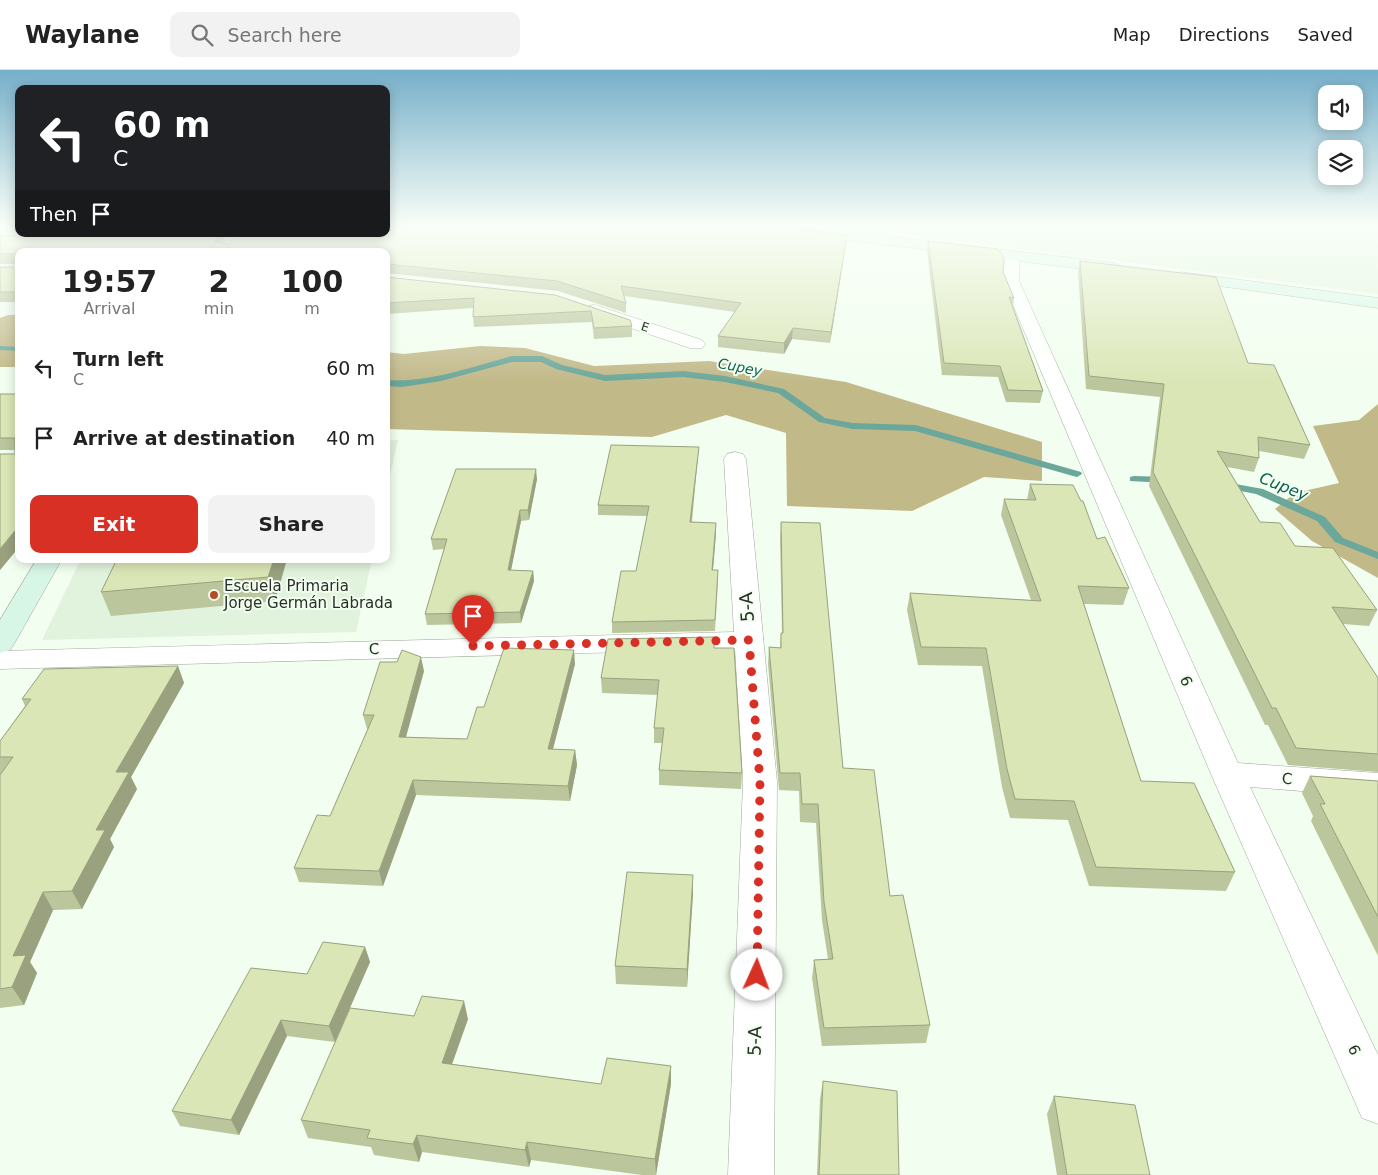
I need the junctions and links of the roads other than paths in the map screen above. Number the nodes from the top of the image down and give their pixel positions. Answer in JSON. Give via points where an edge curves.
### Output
{"nodes":[{"id":1,"x":1011,"y":280,"type":"edge"},
{"id":2,"x":1203,"y":280,"type":"edge"},
{"id":3,"x":1378,"y":303,"type":"edge"},
{"id":4,"x":577,"y":304,"type":"edge"},
{"id":5,"x":696,"y":344,"type":"dead end"},
{"id":6,"x":735,"y":459,"type":"dead end"},
{"id":7,"x":47,"y":563,"type":"edge"},
{"id":8,"x":749,"y":640,"type":"junction"},
{"id":9,"x":0,"y":644,"type":"edge"},
{"id":10,"x":0,"y":660,"type":"edge"},
{"id":11,"x":1227,"y":774,"type":"junction"},
{"id":12,"x":1378,"y":785,"type":"edge"},
{"id":13,"x":1378,"y":1102,"type":"edge"},
{"id":14,"x":751,"y":1175,"type":"edge"}],
"edges":[{"from":1,"to":11,"type":"street","name":"6"},
{"from":2,"to":3,"type":"street"},
{"from":4,"to":5,"type":"street","name":"E"},
{"from":6,"to":8,"type":"street","name":"5-A"},
{"from":7,"to":9,"type":"street"},
{"from":8,"to":10,"type":"street","name":"C"},
{"from":8,"to":14,"type":"street","name":"5-A","via":[[760,782]]},
{"from":11,"to":12,"type":"street","name":"C"},
{"from":11,"to":13,"type":"street","name":"6"}]}
